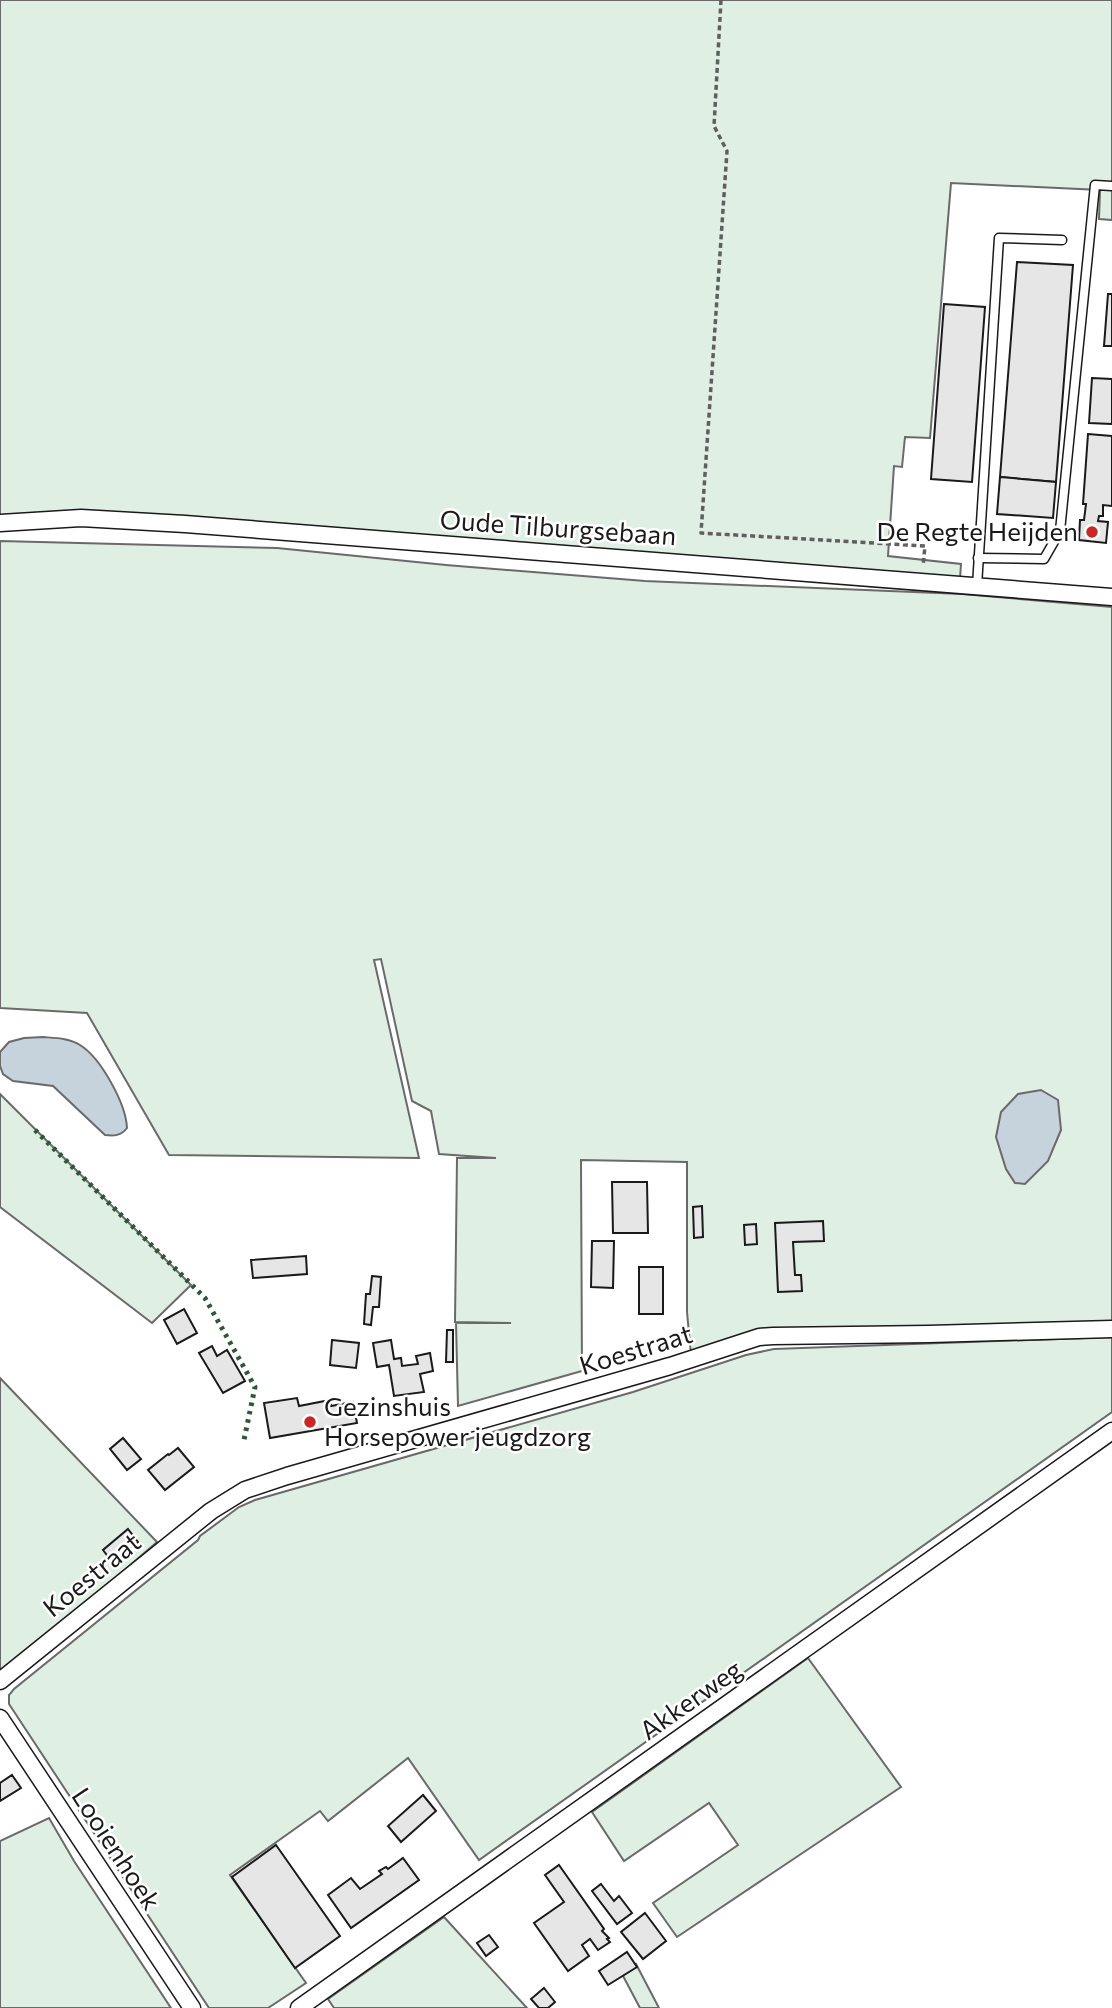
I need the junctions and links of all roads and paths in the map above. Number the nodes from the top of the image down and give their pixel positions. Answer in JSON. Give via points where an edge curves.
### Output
{"nodes":[{"id":1,"x":721,"y":0,"type":"edge"},
{"id":2,"x":1112,"y":186,"type":"edge"},
{"id":3,"x":1062,"y":240,"type":"dead end"},
{"id":4,"x":0,"y":523,"type":"edge"},
{"id":5,"x":978,"y":558,"type":"junction"},
{"id":6,"x":921,"y":581,"type":"junction"},
{"id":7,"x":977,"y":586,"type":"junction"},
{"id":8,"x":1112,"y":597,"type":"edge"},
{"id":9,"x":1112,"y":1329,"type":"edge"},
{"id":10,"x":1112,"y":1431,"type":"edge"},
{"id":11,"x":0,"y":1681,"type":"edge"},
{"id":12,"x":0,"y":1718,"type":"edge"},
{"id":13,"x":192,"y":2008,"type":"edge"},
{"id":14,"x":299,"y":2008,"type":"edge"}],
"edges":[{"from":1,"to":6,"type":"path","via":[[714,127],[727,151],[701,533],[925,546]]},
{"from":2,"to":5,"type":"lane","via":[[1095,185],[1060,531],[1044,559]]},
{"from":3,"to":5,"type":"lane","via":[[999,238]]},
{"from":4,"to":6,"type":"street","name":"Oude Tilburgsebaan","via":[[81,517]]},
{"from":5,"to":7,"type":"lane"},
{"from":6,"to":7,"type":"street","name":"Oude Tilburgsebaan"},
{"from":7,"to":8,"type":"street","name":"Oude Tilburgsebaan"},
{"from":9,"to":11,"type":"street","name":"Koestraat","via":[[759,1338],[277,1479],[245,1490],[211,1511]]},
{"from":10,"to":14,"type":"street","name":"Akkerweg"},
{"from":12,"to":13,"type":"street","name":"Looienhoek"}]}
